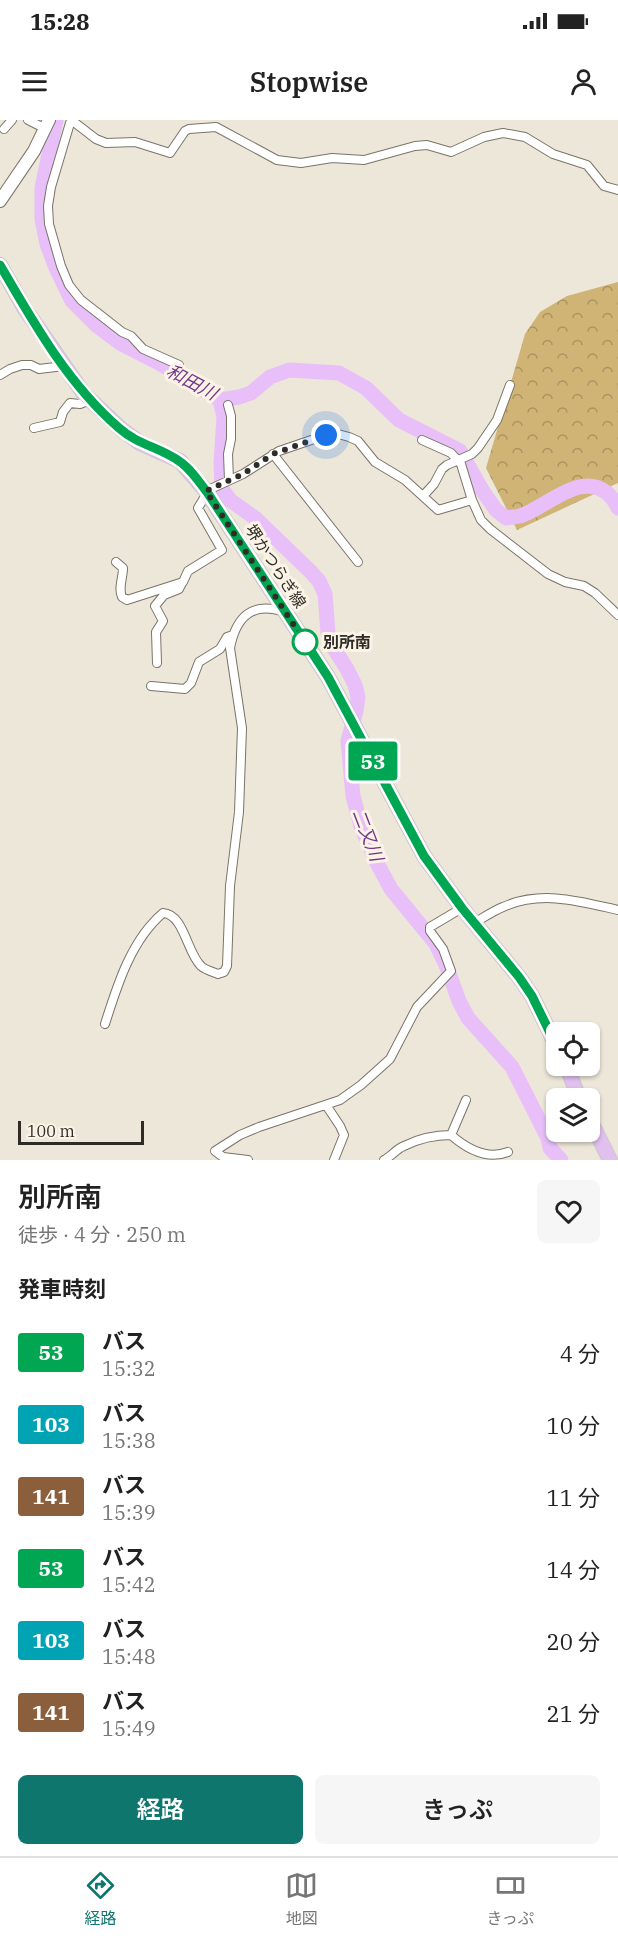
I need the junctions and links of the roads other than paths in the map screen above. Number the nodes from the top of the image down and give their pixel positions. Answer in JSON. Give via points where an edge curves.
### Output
{"nodes":[{"id":1,"x":12,"y":120,"type":"edge"},
{"id":2,"x":28,"y":120,"type":"edge"},
{"id":3,"x":70,"y":121,"type":"edge"},
{"id":4,"x":47,"y":122,"type":"edge"},
{"id":5,"x":4,"y":129,"type":"dead end"},
{"id":6,"x":618,"y":190,"type":"edge"},
{"id":7,"x":0,"y":201,"type":"edge"},
{"id":8,"x":0,"y":265,"type":"edge"},
{"id":9,"x":178,"y":365,"type":"dead end"},
{"id":10,"x":64,"y":366,"type":"junction"},
{"id":11,"x":0,"y":375,"type":"edge"},
{"id":12,"x":510,"y":385,"type":"dead end"},
{"id":13,"x":90,"y":400,"type":"junction"},
{"id":14,"x":228,"y":405,"type":"dead end"},
{"id":15,"x":34,"y":428,"type":"dead end"},
{"id":16,"x":422,"y":440,"type":"dead end"},
{"id":17,"x":273,"y":454,"type":"junction"},
{"id":18,"x":458,"y":460,"type":"junction"},
{"id":19,"x":229,"y":480,"type":"junction"},
{"id":20,"x":206,"y":492,"type":"junction"},
{"id":21,"x":423,"y":496,"type":"junction"},
{"id":22,"x":472,"y":500,"type":"junction"},
{"id":23,"x":116,"y":562,"type":"dead end"},
{"id":24,"x":358,"y":562,"type":"dead end"},
{"id":25,"x":183,"y":582,"type":"junction"},
{"id":26,"x":287,"y":613,"type":"junction"},
{"id":27,"x":618,"y":615,"type":"edge"},
{"id":28,"x":233,"y":635,"type":"junction"},
{"id":29,"x":157,"y":663,"type":"dead end"},
{"id":30,"x":151,"y":686,"type":"dead end"},
{"id":31,"x":462,"y":908,"type":"junction"},
{"id":32,"x":618,"y":910,"type":"edge"},
{"id":33,"x":474,"y":923,"type":"junction"},
{"id":34,"x":105,"y":1024,"type":"dead end"},
{"id":35,"x":546,"y":1025,"type":"edge"},
{"id":36,"x":466,"y":1100,"type":"dead end"},
{"id":37,"x":326,"y":1105,"type":"junction"},
{"id":38,"x":451,"y":1135,"type":"junction"},
{"id":39,"x":600,"y":1140,"type":"edge"},
{"id":40,"x":508,"y":1152,"type":"dead end"},
{"id":41,"x":248,"y":1160,"type":"edge"},
{"id":42,"x":334,"y":1160,"type":"edge"},
{"id":43,"x":384,"y":1160,"type":"edge"},
{"id":44,"x":610,"y":1160,"type":"edge"}],
"edges":[{"from":1,"to":5,"type":"street"},
{"from":2,"to":4,"type":"street"},
{"from":3,"to":6,"type":"street","via":[[96,140],[135,142],[170,153],[185,131],[216,127],[277,160],[301,163],[332,158],[364,160],[427,145],[451,152],[502,133],[525,137],[553,154],[587,165],[604,186]]},
{"from":3,"to":9,"type":"street","via":[[48,206],[49,224],[69,285],[81,300],[143,349]]},
{"from":4,"to":7,"type":"street","via":[[34,151]]},
{"from":8,"to":10,"type":"main road","name":"堺かつらぎ線"},
{"from":10,"to":11,"type":"street","via":[[39,369],[31,364],[22,365]]},
{"from":10,"to":13,"type":"main road","name":"堺かつらぎ線"},
{"from":12,"to":18,"type":"street","via":[[497,420],[478,448]]},
{"from":13,"to":15,"type":"street","via":[[70,403],[60,422]]},
{"from":13,"to":20,"type":"main road","name":"堺かつらぎ線","via":[[140,443],[180,461]]},
{"from":14,"to":19,"type":"street"},
{"from":16,"to":18,"type":"street"},
{"from":17,"to":19,"type":"street"},
{"from":17,"to":21,"type":"street","via":[[326,435],[349,437],[358,441],[379,465],[399,475]]},
{"from":17,"to":24,"type":"street"},
{"from":18,"to":21,"type":"street","via":[[442,469]]},
{"from":18,"to":22,"type":"street"},
{"from":19,"to":20,"type":"street"},
{"from":20,"to":25,"type":"street","via":[[198,508],[222,550],[188,571]]},
{"from":20,"to":26,"type":"main road","name":"堺かつらぎ線"},
{"from":21,"to":22,"type":"street","via":[[438,510]]},
{"from":22,"to":27,"type":"street","via":[[490,529],[548,574],[595,593]]},
{"from":23,"to":25,"type":"street","via":[[123,568],[120,592],[127,600]]},
{"from":25,"to":29,"type":"street","via":[[155,606],[163,621],[156,632]]},
{"from":26,"to":28,"type":"street","via":[[261,607],[250,612]]},
{"from":26,"to":31,"type":"main road","name":"堺かつらぎ線","via":[[328,677],[424,856]]},
{"from":28,"to":30,"type":"street","via":[[199,662],[185,689]]},
{"from":28,"to":34,"type":"street","via":[[232,670],[242,728],[227,966],[218,974],[202,967],[176,919],[163,913],[136,947]]},
{"from":31,"to":33,"type":"main road","name":"堺かつらぎ線"},
{"from":31,"to":37,"type":"street","via":[[430,927],[451,971],[417,1007],[390,1059],[362,1085]]},
{"from":32,"to":33,"type":"street","via":[[555,897],[528,899],[502,907]]},
{"from":33,"to":35,"type":"main road","name":"堺かつらぎ線","via":[[519,977]]},
{"from":36,"to":38,"type":"street"},
{"from":37,"to":41,"type":"street","via":[[259,1127],[215,1151],[223,1157]]},
{"from":37,"to":42,"type":"street","via":[[344,1135]]},
{"from":38,"to":40,"type":"street","via":[[480,1156],[493,1158]]},
{"from":38,"to":43,"type":"street","via":[[437,1135],[402,1146]]},
{"from":39,"to":44,"type":"main road"}]}
